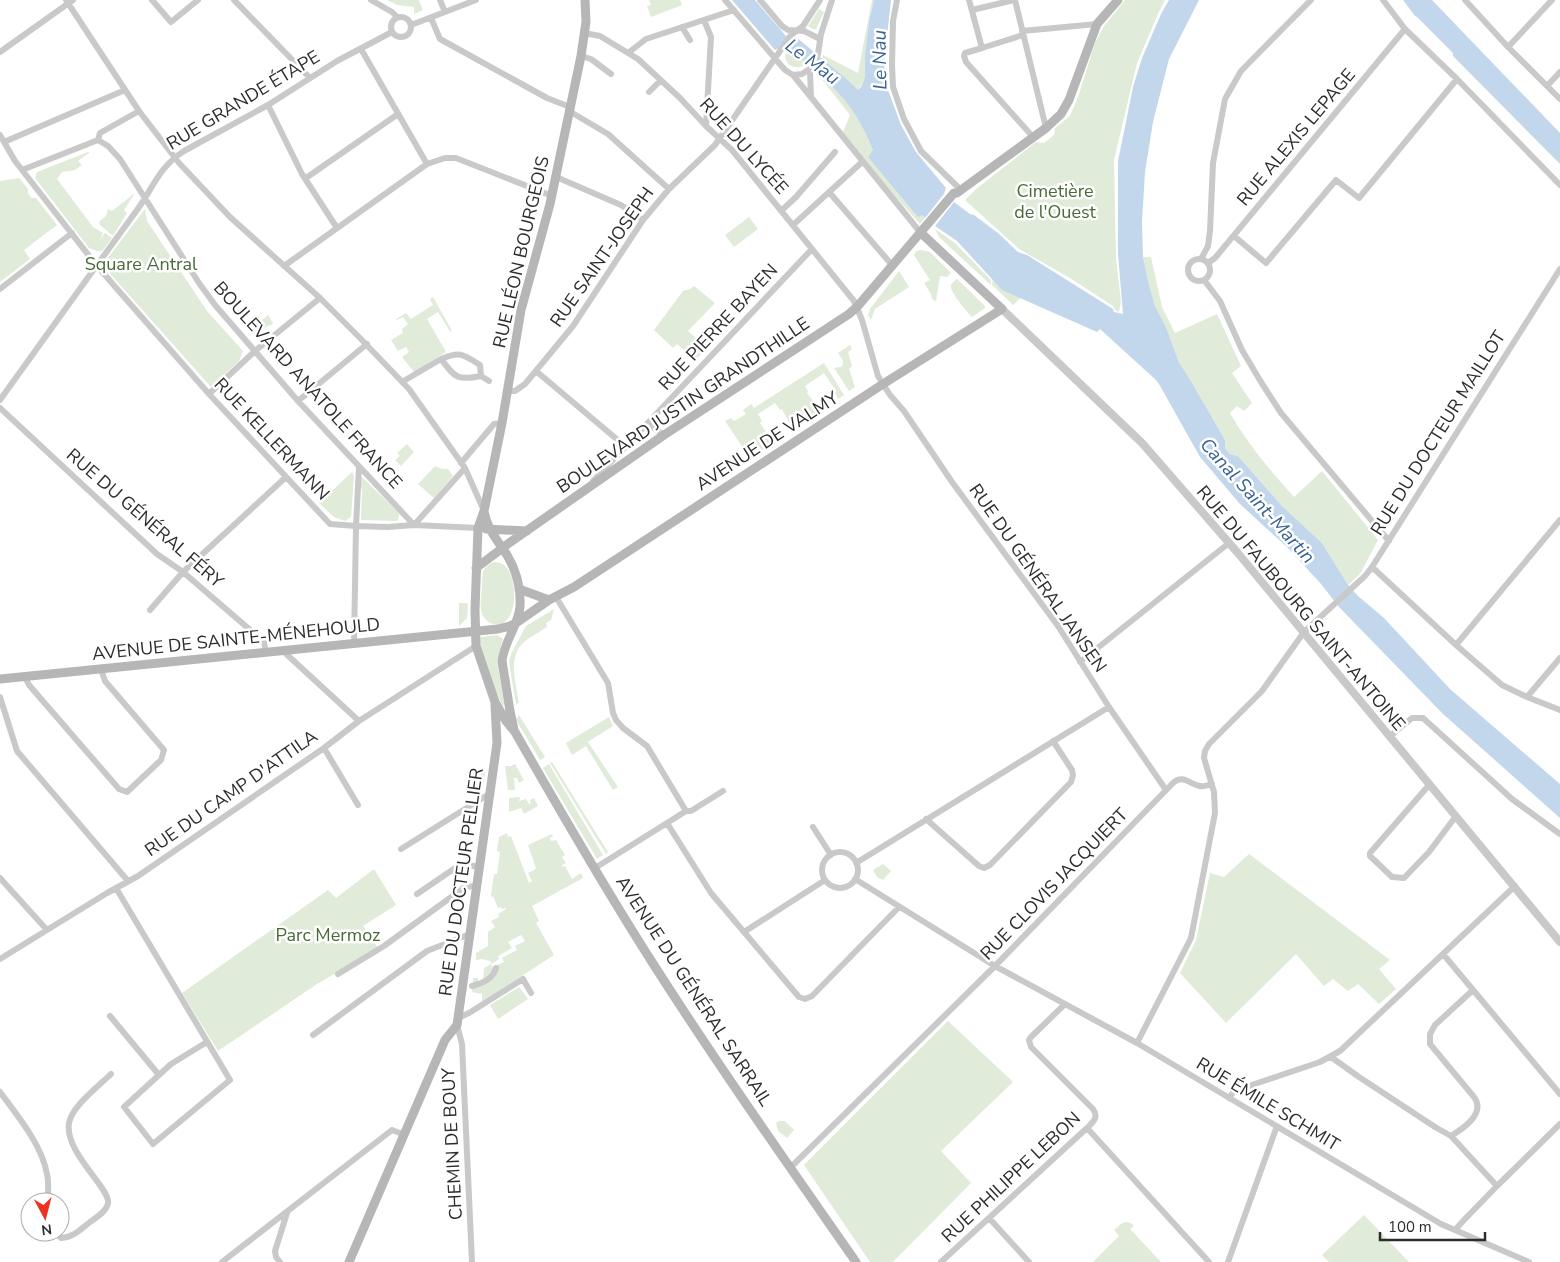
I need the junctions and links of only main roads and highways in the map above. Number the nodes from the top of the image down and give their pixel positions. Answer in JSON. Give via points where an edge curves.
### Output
{"nodes":[{"id":1,"x":585,"y":0,"type":"edge"},
{"id":2,"x":1118,"y":0,"type":"edge"},
{"id":3,"x":922,"y":229,"type":"junction"},
{"id":4,"x":484,"y":511,"type":"junction"},
{"id":5,"x":478,"y":528,"type":"junction"},
{"id":6,"x":489,"y":529,"type":"junction"},
{"id":7,"x":527,"y":530,"type":"junction"},
{"id":8,"x":506,"y":546,"type":"junction"},
{"id":9,"x":492,"y":555,"type":"junction"},
{"id":10,"x":508,"y":557,"type":"junction"},
{"id":11,"x":476,"y":568,"type":"junction"},
{"id":12,"x":519,"y":589,"type":"junction"},
{"id":13,"x":553,"y":598,"type":"junction"},
{"id":14,"x":516,"y":623,"type":"junction"},
{"id":15,"x":474,"y":632,"type":"junction"},
{"id":16,"x":0,"y":679,"type":"edge"},
{"id":17,"x":495,"y":702,"type":"junction"},
{"id":18,"x":506,"y":716,"type":"junction"},
{"id":19,"x":496,"y":743,"type":"junction"},
{"id":20,"x":349,"y":1262,"type":"edge"},
{"id":21,"x":856,"y":1262,"type":"edge"}],
"edges":[{"from":1,"to":4,"type":"main road","name":"RUE LÉON BOURGEOIS","via":[[581,56],[552,196],[522,310]]},
{"from":2,"to":3,"type":"main road","name":"BOULEVARD JUSTIN GRANDTHILLE","via":[[1097,24],[1061,114],[957,192]]},
{"from":3,"to":7,"type":"main road","name":"BOULEVARD JUSTIN GRANDTHILLE","via":[[857,307],[664,434]]},
{"from":3,"to":13,"type":"main road","name":"AVENUE DE VALMY","via":[[1002,308]]},
{"from":4,"to":5,"type":"main road","name":"RUE LÉON BOURGEOIS"},
{"from":4,"to":6,"type":"main road","name":"RUE LÉON BOURGEOIS"},
{"from":5,"to":6,"type":"main road"},
{"from":5,"to":11,"type":"main road","name":"RUE LÉON BOURGEOIS"},
{"from":6,"to":7,"type":"main road"},
{"from":6,"to":8,"type":"main road","name":"RUE LÉON BOURGEOIS"},
{"from":7,"to":8,"type":"main road","name":"BOULEVARD JUSTIN GRANDTHILLE"},
{"from":8,"to":9,"type":"main road","name":"BOULEVARD JUSTIN GRANDTHILLE"},
{"from":8,"to":10,"type":"main road","name":"RUE LÉON BOURGEOIS"},
{"from":9,"to":10,"type":"main road"},
{"from":9,"to":11,"type":"main road","name":"BOULEVARD JUSTIN GRANDTHILLE"},
{"from":10,"to":12,"type":"main road","name":"RUE LÉON BOURGEOIS"},
{"from":11,"to":15,"type":"main road","name":"RUE LÉON BOURGEOIS"},
{"from":12,"to":13,"type":"main road"},
{"from":12,"to":14,"type":"main road","name":"RUE LÉON BOURGEOIS","via":[[520,609]]},
{"from":13,"to":14,"type":"main road","name":"AVENUE DE VALMY"},
{"from":14,"to":15,"type":"main road","name":"AVENUE DE SAINTE-MÉNEHOULD"},
{"from":14,"to":18,"type":"main road","name":"RUE LÉON BOURGEOIS","via":[[502,661]]},
{"from":15,"to":16,"type":"main road","name":"AVENUE DE SAINTE-MÉNEHOULD"},
{"from":15,"to":17,"type":"main road","name":"RUE LÉON BOURGEOIS"},
{"from":17,"to":18,"type":"main road"},
{"from":17,"to":19,"type":"main road","name":"RUE DU DOCTEUR PELLIER"},
{"from":18,"to":19,"type":"main road","name":"RUE DU DOCTEUR PELLIER"},
{"from":18,"to":21,"type":"main road","name":"AVENUE DU GÉNÉRAL SARRAIL","via":[[666,983]]},
{"from":19,"to":20,"type":"main road","name":"RUE DU DOCTEUR PELLIER","via":[[458,1021],[445,1040]]}]}
